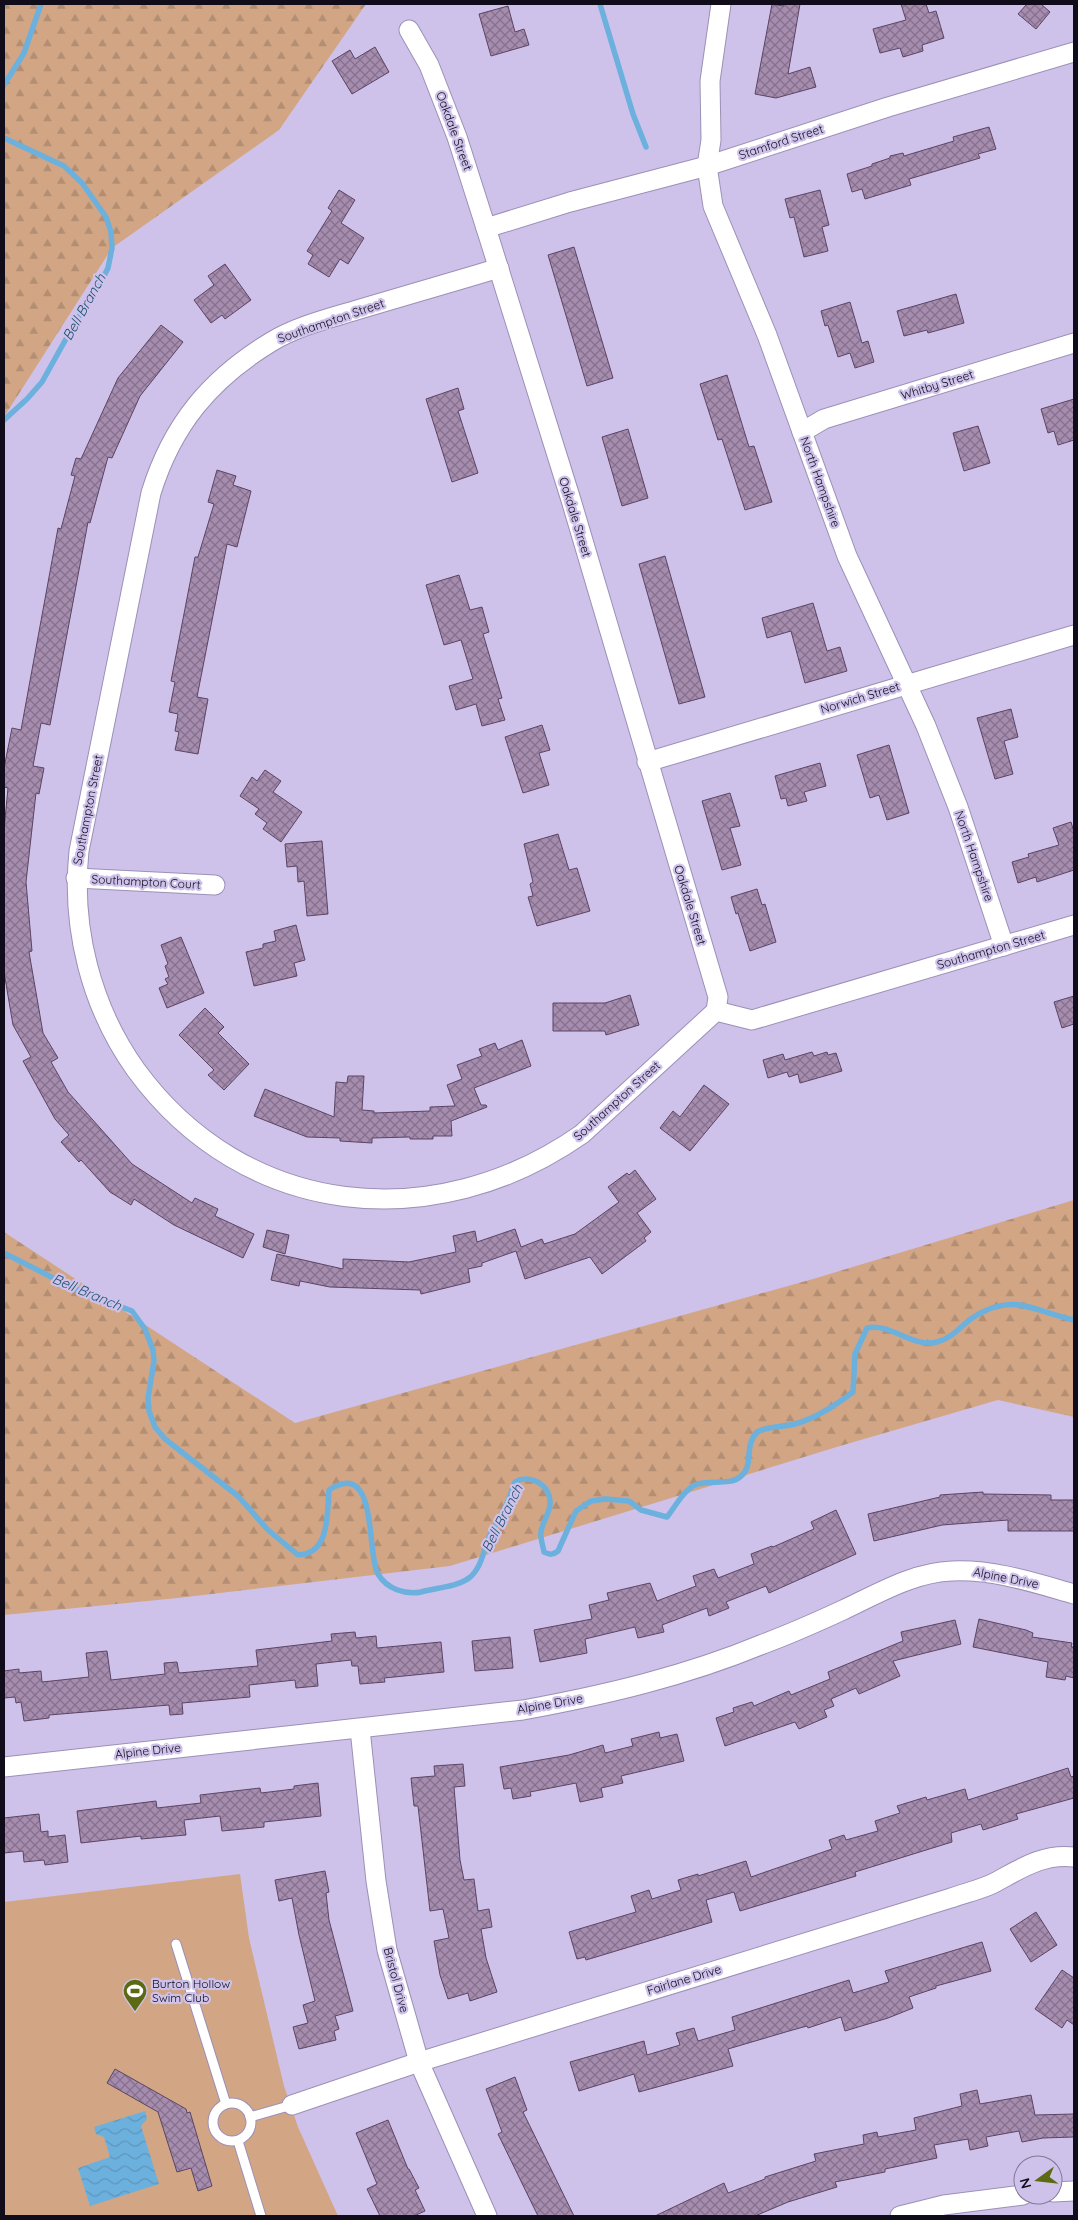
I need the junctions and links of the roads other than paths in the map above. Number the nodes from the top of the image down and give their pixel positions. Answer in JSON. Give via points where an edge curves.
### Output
{"nodes":[{"id":1,"x":721,"y":4,"type":"edge"},
{"id":2,"x":410,"y":30,"type":"dead end"},
{"id":3,"x":1074,"y":52,"type":"edge"},
{"id":4,"x":707,"y":166,"type":"junction"},
{"id":5,"x":486,"y":228,"type":"junction"},
{"id":6,"x":499,"y":268,"type":"junction"},
{"id":7,"x":1074,"y":343,"type":"edge"},
{"id":8,"x":802,"y":432,"type":"junction"},
{"id":9,"x":1074,"y":635,"type":"edge"},
{"id":10,"x":908,"y":684,"type":"junction"},
{"id":11,"x":647,"y":762,"type":"junction"},
{"id":12,"x":76,"y":878,"type":"junction"},
{"id":13,"x":215,"y":885,"type":"dead end"},
{"id":14,"x":1074,"y":925,"type":"edge"},
{"id":15,"x":1004,"y":946,"type":"junction"},
{"id":16,"x":716,"y":1011,"type":"junction"},
{"id":17,"x":1074,"y":1594,"type":"edge"},
{"id":18,"x":360,"y":1728,"type":"junction"},
{"id":19,"x":4,"y":1767,"type":"edge"},
{"id":20,"x":1074,"y":1857,"type":"edge"},
{"id":21,"x":176,"y":1944,"type":"dead end"},
{"id":22,"x":419,"y":2062,"type":"junction"},
{"id":23,"x":226,"y":2104,"type":"junction"},
{"id":24,"x":292,"y":2105,"type":"joint"},
{"id":25,"x":250,"y":2117,"type":"junction"},
{"id":26,"x":238,"y":2141,"type":"junction"},
{"id":27,"x":1013,"y":2196,"type":"edge"},
{"id":28,"x":262,"y":2216,"type":"edge"},
{"id":29,"x":488,"y":2216,"type":"edge"},
{"id":30,"x":900,"y":2216,"type":"edge"}],
"edges":[{"from":1,"to":4,"type":"street","name":"North Hampshire","via":[[710,81],[711,140]]},
{"from":2,"to":5,"type":"street","name":"Oakdale Street","via":[[429,65],[457,137]]},
{"from":3,"to":4,"type":"street","name":"Stamford Street","via":[[888,107]]},
{"from":4,"to":5,"type":"street","name":"Stamford Street"},
{"from":4,"to":8,"type":"street","name":"North Hampshire","via":[[713,206],[761,318]]},
{"from":5,"to":6,"type":"street","name":"Oakdale Street"},
{"from":6,"to":11,"type":"street","name":"Oakdale Street"},
{"from":6,"to":12,"type":"street","name":"Southampton Street","via":[[340,315],[272,341],[225,375],[186,417],[165,454],[151,493]]},
{"from":7,"to":8,"type":"street","name":"Whitby Street","via":[[824,419]]},
{"from":8,"to":10,"type":"street","name":"North Hampshire","via":[[847,556]]},
{"from":9,"to":10,"type":"street","name":"Norwich Street"},
{"from":10,"to":11,"type":"street","name":"Norwich Street"},
{"from":10,"to":15,"type":"street","name":"North Hampshire","via":[[958,807]]},
{"from":11,"to":16,"type":"street","name":"Oakdale Street","via":[[718,997]]},
{"from":12,"to":13,"type":"street","name":"Southampton Court"},
{"from":12,"to":16,"type":"street","name":"Southampton Street","via":[[81,935],[93,988],[116,1039],[149,1087],[184,1123],[231,1158],[276,1180],[328,1195],[378,1200],[428,1197],[476,1186],[532,1165],[582,1134]]},
{"from":14,"to":15,"type":"street","name":"Southampton Street"},
{"from":15,"to":16,"type":"street","name":"Southampton Street","via":[[752,1020]]},
{"from":17,"to":18,"type":"street","name":"Alpine Drive","via":[[986,1572],[936,1572],[907,1581],[725,1659],[622,1690],[523,1710]]},
{"from":18,"to":19,"type":"street","name":"Alpine Drive"},
{"from":18,"to":22,"type":"street","name":"Bristol Drive","via":[[382,1924]]},
{"from":20,"to":22,"type":"street","name":"Fairlane Drive","via":[[1050,1857],[1030,1862],[990,1885],[952,1898]]},
{"from":21,"to":23,"type":"lane"},
{"from":22,"to":24,"type":"street","name":"Fairlane Drive"},
{"from":22,"to":29,"type":"street","name":"Bristol Drive"},
{"from":23,"to":25,"type":"lane","via":[[240,2105]]},
{"from":23,"to":26,"type":"lane","via":[[215,2114],[214,2128],[223,2140]]},
{"from":24,"to":25,"type":"lane"},
{"from":25,"to":26,"type":"lane","via":[[249,2131]]},
{"from":26,"to":28,"type":"lane"},
{"from":27,"to":30,"type":"street","via":[[944,2205]]}]}
